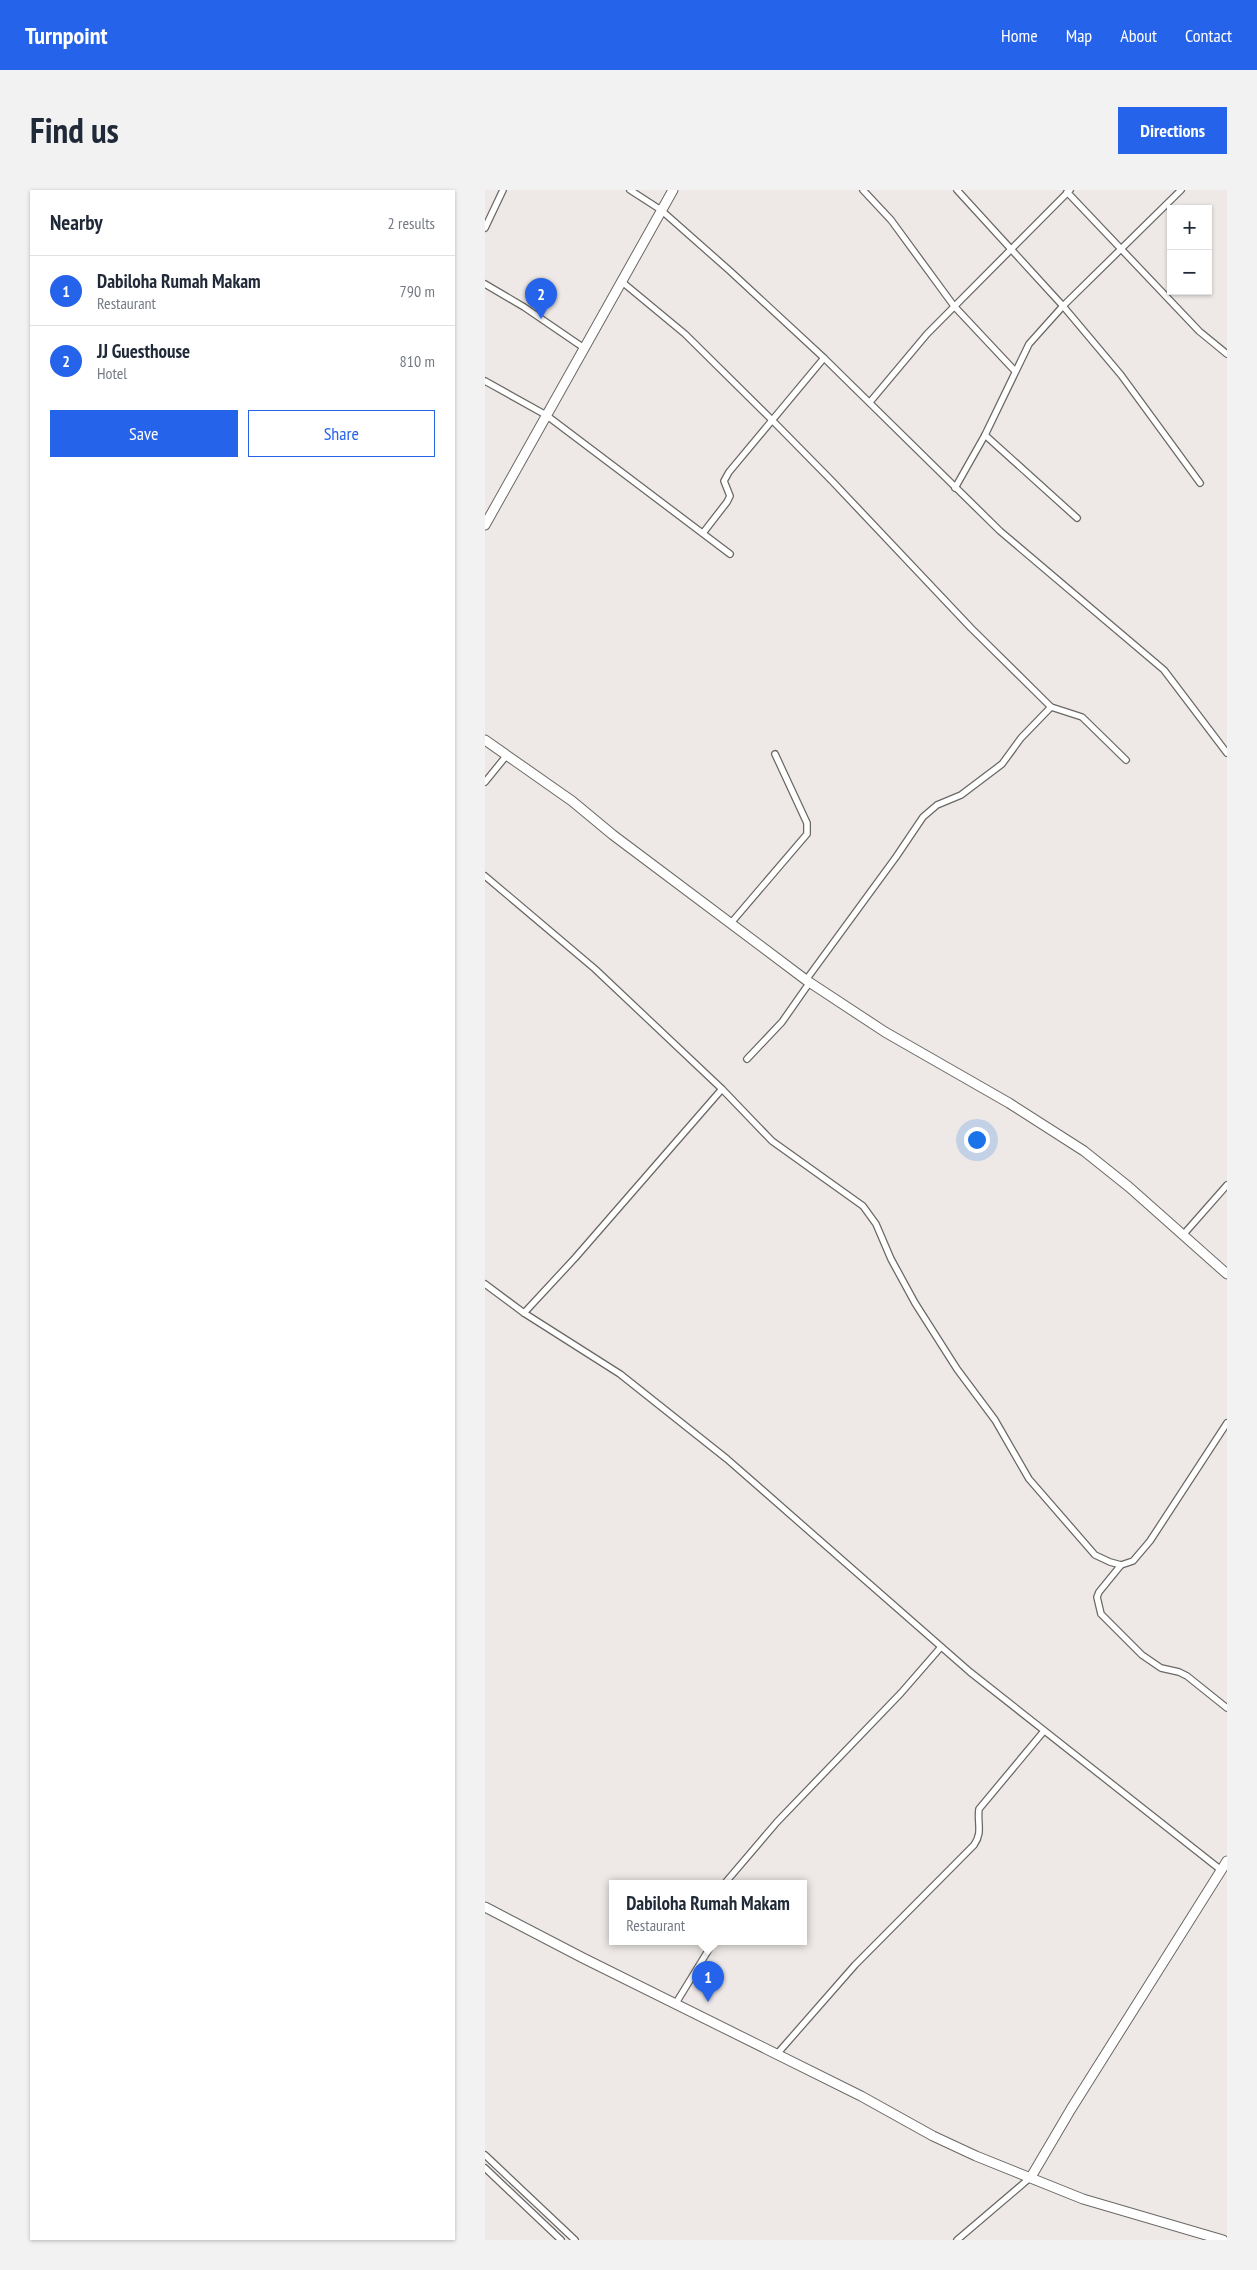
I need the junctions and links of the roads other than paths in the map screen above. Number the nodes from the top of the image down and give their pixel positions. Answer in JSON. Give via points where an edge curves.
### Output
{"nodes":[{"id":1,"x":503,"y":190,"type":"edge"},
{"id":2,"x":630,"y":190,"type":"edge"},
{"id":3,"x":673,"y":190,"type":"edge"},
{"id":4,"x":863,"y":190,"type":"edge"},
{"id":5,"x":957,"y":190,"type":"edge"},
{"id":6,"x":1181,"y":190,"type":"edge"},
{"id":7,"x":1068,"y":191,"type":"edge"},
{"id":8,"x":661,"y":210,"type":"junction"},
{"id":9,"x":487,"y":218,"type":"edge"},
{"id":10,"x":485,"y":228,"type":"edge"},
{"id":11,"x":1010,"y":250,"type":"junction"},
{"id":12,"x":1121,"y":250,"type":"junction"},
{"id":13,"x":621,"y":280,"type":"junction"},
{"id":14,"x":485,"y":284,"type":"edge"},
{"id":15,"x":954,"y":306,"type":"junction"},
{"id":16,"x":1063,"y":306,"type":"junction"},
{"id":17,"x":584,"y":348,"type":"junction"},
{"id":18,"x":1227,"y":354,"type":"edge"},
{"id":19,"x":824,"y":358,"type":"junction"},
{"id":20,"x":1015,"y":371,"type":"junction"},
{"id":21,"x":485,"y":381,"type":"edge"},
{"id":22,"x":870,"y":402,"type":"junction"},
{"id":23,"x":546,"y":415,"type":"junction"},
{"id":24,"x":771,"y":419,"type":"junction"},
{"id":25,"x":985,"y":435,"type":"junction"},
{"id":26,"x":1200,"y":483,"type":"dead end"},
{"id":27,"x":955,"y":488,"type":"junction"},
{"id":28,"x":1077,"y":518,"type":"dead end"},
{"id":29,"x":485,"y":525,"type":"edge"},
{"id":30,"x":703,"y":534,"type":"junction"},
{"id":31,"x":730,"y":554,"type":"dead end"},
{"id":32,"x":1051,"y":707,"type":"junction"},
{"id":33,"x":485,"y":740,"type":"edge"},
{"id":34,"x":1227,"y":753,"type":"edge"},
{"id":35,"x":775,"y":754,"type":"dead end"},
{"id":36,"x":507,"y":755,"type":"junction"},
{"id":37,"x":1126,"y":760,"type":"dead end"},
{"id":38,"x":485,"y":782,"type":"edge"},
{"id":39,"x":485,"y":876,"type":"edge"},
{"id":40,"x":731,"y":923,"type":"junction"},
{"id":41,"x":808,"y":981,"type":"junction"},
{"id":42,"x":747,"y":1059,"type":"dead end"},
{"id":43,"x":722,"y":1089,"type":"junction"},
{"id":44,"x":1227,"y":1185,"type":"edge"},
{"id":45,"x":1183,"y":1236,"type":"junction"},
{"id":46,"x":1227,"y":1274,"type":"edge"},
{"id":47,"x":485,"y":1284,"type":"edge"},
{"id":48,"x":524,"y":1313,"type":"junction"},
{"id":49,"x":1227,"y":1423,"type":"edge"},
{"id":50,"x":1121,"y":1564,"type":"junction"},
{"id":51,"x":941,"y":1648,"type":"junction"},
{"id":52,"x":1227,"y":1708,"type":"edge"},
{"id":53,"x":1044,"y":1731,"type":"junction"},
{"id":54,"x":1227,"y":1861,"type":"edge"},
{"id":55,"x":1221,"y":1870,"type":"junction"},
{"id":56,"x":728,"y":1880,"type":"edge"},
{"id":57,"x":485,"y":1907,"type":"edge"},
{"id":58,"x":712,"y":1945,"type":"edge"},
{"id":59,"x":676,"y":2003,"type":"junction"},
{"id":60,"x":777,"y":2054,"type":"junction"},
{"id":61,"x":485,"y":2155,"type":"edge"},
{"id":62,"x":485,"y":2168,"type":"edge"},
{"id":63,"x":1031,"y":2177,"type":"junction"},
{"id":64,"x":561,"y":2240,"type":"edge"},
{"id":65,"x":575,"y":2240,"type":"edge"},
{"id":66,"x":957,"y":2240,"type":"edge"},
{"id":67,"x":1223,"y":2240,"type":"edge"}],
"edges":[{"from":1,"to":9,"type":"street"},
{"from":2,"to":8,"type":"street"},
{"from":3,"to":8,"type":"street"},
{"from":4,"to":15,"type":"street","via":[[891,220]]},
{"from":5,"to":11,"type":"street"},
{"from":6,"to":12,"type":"street"},
{"from":7,"to":11,"type":"street"},
{"from":7,"to":12,"type":"street"},
{"from":8,"to":13,"type":"street"},
{"from":8,"to":19,"type":"street"},
{"from":9,"to":10,"type":"street"},
{"from":11,"to":15,"type":"street"},
{"from":11,"to":16,"type":"street"},
{"from":12,"to":16,"type":"street"},
{"from":12,"to":18,"type":"street","via":[[1199,331]]},
{"from":13,"to":17,"type":"street"},
{"from":13,"to":24,"type":"street","via":[[685,334]]},
{"from":14,"to":17,"type":"street"},
{"from":15,"to":20,"type":"street"},
{"from":15,"to":22,"type":"street"},
{"from":16,"to":20,"type":"street","via":[[1029,344]]},
{"from":16,"to":26,"type":"street","via":[[1121,375]]},
{"from":17,"to":23,"type":"street"},
{"from":19,"to":22,"type":"street"},
{"from":19,"to":24,"type":"street"},
{"from":20,"to":25,"type":"street"},
{"from":21,"to":23,"type":"street"},
{"from":22,"to":27,"type":"street"},
{"from":23,"to":29,"type":"street"},
{"from":23,"to":30,"type":"street"},
{"from":24,"to":30,"type":"street","via":[[725,478],[727,502]]},
{"from":24,"to":32,"type":"street"},
{"from":25,"to":27,"type":"street"},
{"from":25,"to":28,"type":"street"},
{"from":27,"to":34,"type":"street","via":[[1038,564],[1164,670]]},
{"from":30,"to":31,"type":"street"},
{"from":32,"to":37,"type":"street","via":[[1081,718]]},
{"from":32,"to":41,"type":"street","via":[[1021,738],[1002,764],[961,795],[937,805],[923,817]]},
{"from":33,"to":36,"type":"street"},
{"from":35,"to":40,"type":"street","via":[[807,822],[807,834]]},
{"from":36,"to":38,"type":"street"},
{"from":36,"to":40,"type":"street","via":[[565,795]]},
{"from":39,"to":43,"type":"street","via":[[595,969]]},
{"from":40,"to":41,"type":"street"},
{"from":41,"to":42,"type":"street","via":[[782,1022]]},
{"from":41,"to":45,"type":"street","via":[[885,1032],[1009,1103],[1076,1146],[1129,1187]]},
{"from":43,"to":48,"type":"street"},
{"from":43,"to":50,"type":"street","via":[[772,1142],[867,1210],[915,1303],[957,1369],[995,1420],[1029,1479],[1095,1555]]},
{"from":44,"to":45,"type":"street"},
{"from":45,"to":46,"type":"street"},
{"from":47,"to":48,"type":"street"},
{"from":48,"to":51,"type":"street","via":[[619,1374],[719,1453]]},
{"from":49,"to":50,"type":"street","via":[[1150,1542],[1133,1561]]},
{"from":50,"to":52,"type":"street","via":[[1097,1597],[1101,1614],[1151,1663],[1187,1676]]},
{"from":51,"to":53,"type":"street"},
{"from":51,"to":56,"type":"street","via":[[777,1822]]},
{"from":53,"to":55,"type":"street"},
{"from":53,"to":60,"type":"street","via":[[979,1810],[981,1828],[974,1845],[855,1965]]},
{"from":54,"to":55,"type":"street"},
{"from":55,"to":63,"type":"street"},
{"from":57,"to":59,"type":"street"},
{"from":58,"to":59,"type":"street"},
{"from":59,"to":60,"type":"street"},
{"from":60,"to":63,"type":"street","via":[[933,2136]]},
{"from":61,"to":65,"type":"street"},
{"from":62,"to":64,"type":"street"},
{"from":63,"to":66,"type":"street"},
{"from":63,"to":67,"type":"street","via":[[1083,2199]]}]}
